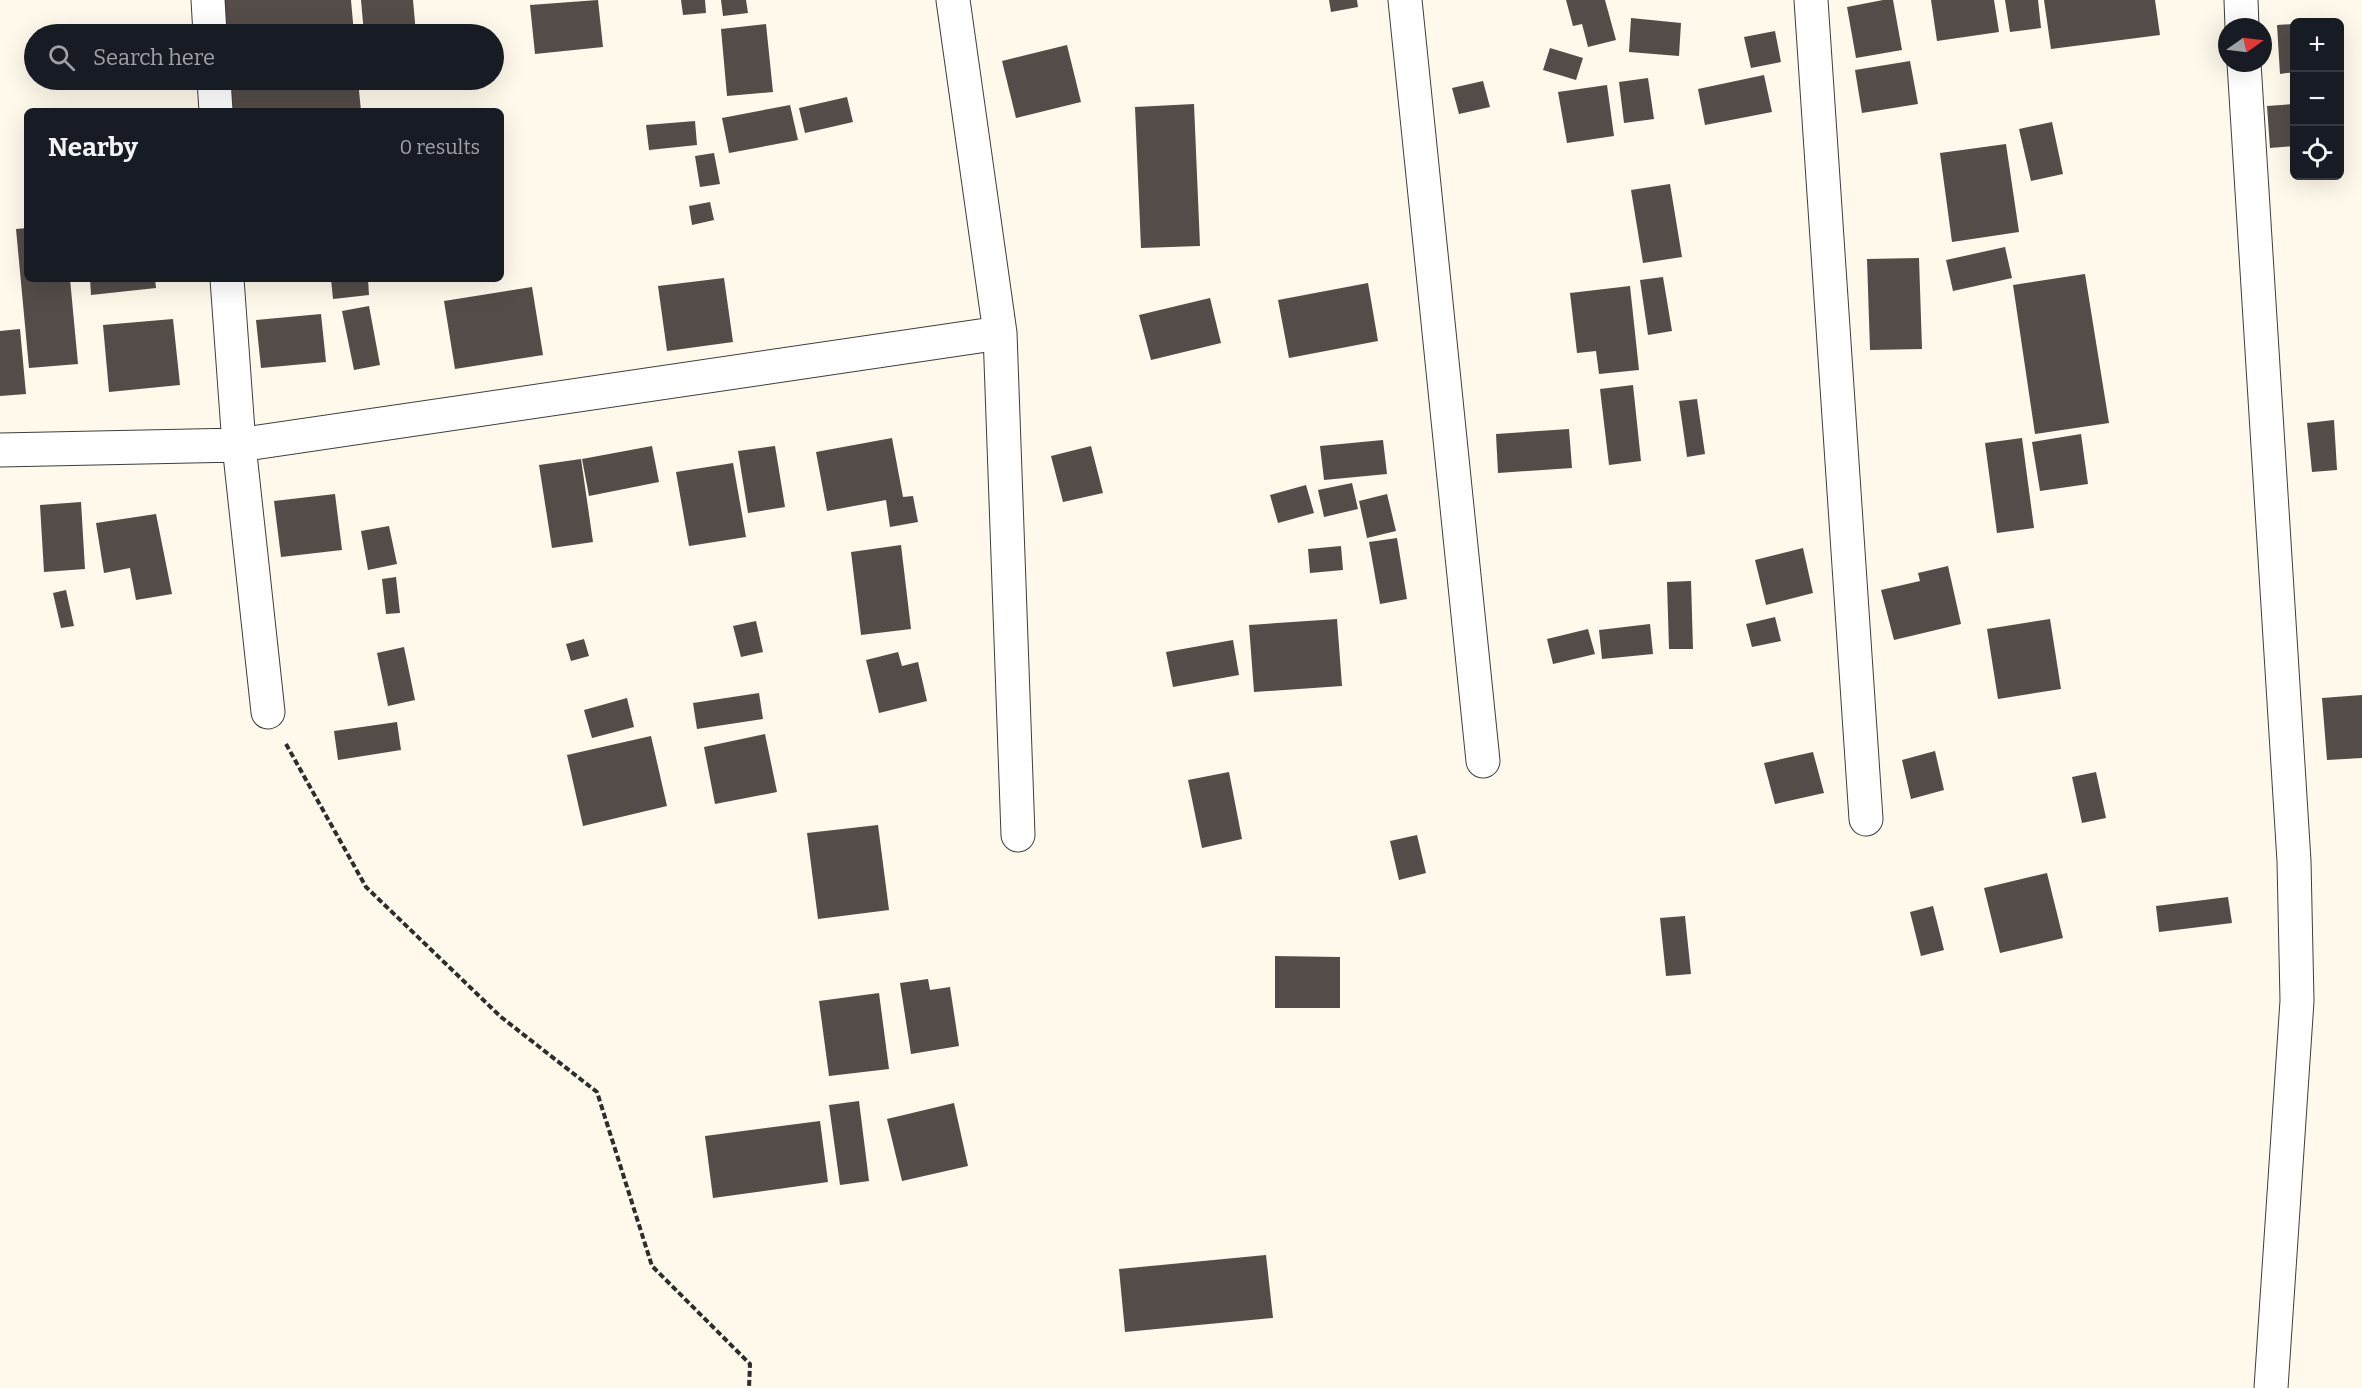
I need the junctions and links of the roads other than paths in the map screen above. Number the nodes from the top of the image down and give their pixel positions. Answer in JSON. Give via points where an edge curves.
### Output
{"nodes":[{"id":1,"x":208,"y":0,"type":"edge"},
{"id":2,"x":953,"y":0,"type":"edge"},
{"id":3,"x":1405,"y":0,"type":"edge"},
{"id":4,"x":1811,"y":0,"type":"edge"},
{"id":5,"x":2241,"y":0,"type":"edge"},
{"id":6,"x":2242,"y":18,"type":"edge"},
{"id":7,"x":209,"y":24,"type":"edge"},
{"id":8,"x":2245,"y":72,"type":"edge"},
{"id":9,"x":215,"y":90,"type":"edge"},
{"id":10,"x":216,"y":108,"type":"edge"},
{"id":11,"x":227,"y":282,"type":"edge"},
{"id":12,"x":1000,"y":333,"type":"junction"},
{"id":13,"x":239,"y":445,"type":"junction"},
{"id":14,"x":0,"y":450,"type":"edge"},
{"id":15,"x":268,"y":712,"type":"road end"},
{"id":16,"x":1483,"y":761,"type":"dead end"},
{"id":17,"x":1866,"y":819,"type":"dead end"},
{"id":18,"x":1018,"y":836,"type":"dead end"},
{"id":19,"x":2271,"y":1388,"type":"edge"}],
"edges":[{"from":1,"to":7,"type":"street"},
{"from":2,"to":12,"type":"street"},
{"from":3,"to":16,"type":"street"},
{"from":4,"to":17,"type":"street"},
{"from":5,"to":6,"type":"street"},
{"from":8,"to":19,"type":"street","via":[[2294,861],[2297,1002]]},
{"from":9,"to":10,"type":"street"},
{"from":11,"to":13,"type":"street"},
{"from":12,"to":13,"type":"street"},
{"from":12,"to":18,"type":"street"},
{"from":13,"to":14,"type":"street"},
{"from":13,"to":15,"type":"street"}]}
